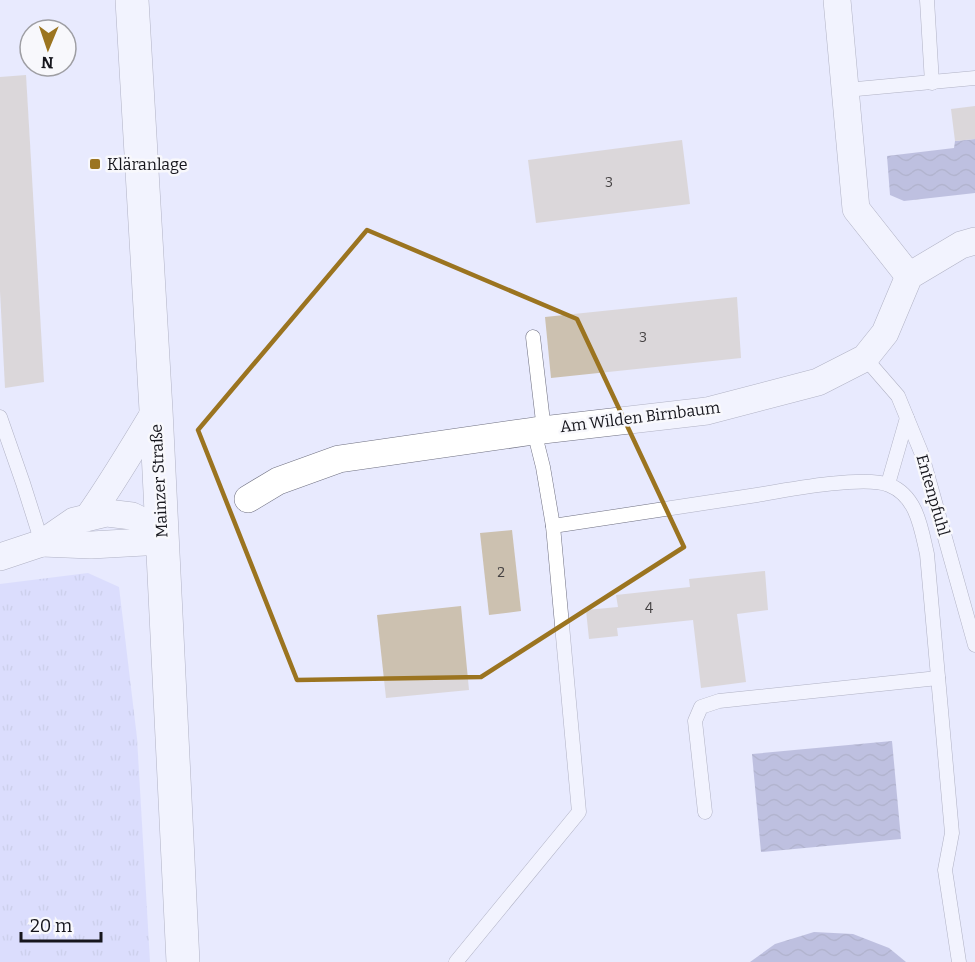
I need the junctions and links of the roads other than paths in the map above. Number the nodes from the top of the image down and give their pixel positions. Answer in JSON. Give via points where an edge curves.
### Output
{"nodes":[{"id":1,"x":132,"y":0,"type":"edge"},
{"id":2,"x":837,"y":0,"type":"edge"},
{"id":3,"x":927,"y":0,"type":"edge"},
{"id":4,"x":975,"y":78,"type":"edge"},
{"id":5,"x":932,"y":83,"type":"junction"},
{"id":6,"x":846,"y":90,"type":"junction"},
{"id":7,"x":975,"y":241,"type":"edge"},
{"id":8,"x":909,"y":276,"type":"junction"},
{"id":9,"x":533,"y":337,"type":"dead end"},
{"id":10,"x":865,"y":358,"type":"junction"},
{"id":11,"x":156,"y":410,"type":"junction"},
{"id":12,"x":0,"y":417,"type":"edge"},
{"id":13,"x":907,"y":418,"type":"junction"},
{"id":14,"x":539,"y":430,"type":"junction"},
{"id":15,"x":888,"y":484,"type":"junction"},
{"id":16,"x":248,"y":499,"type":"dead end"},
{"id":17,"x":89,"y":516,"type":"junction"},
{"id":18,"x":553,"y":526,"type":"junction"},
{"id":19,"x":162,"y":536,"type":"junction"},
{"id":20,"x":42,"y":543,"type":"junction"},
{"id":21,"x":0,"y":557,"type":"edge"},
{"id":22,"x":975,"y":645,"type":"edge"},
{"id":23,"x":938,"y":678,"type":"junction"},
{"id":24,"x":705,"y":812,"type":"dead end"},
{"id":25,"x":183,"y":962,"type":"edge"},
{"id":26,"x":456,"y":962,"type":"edge"},
{"id":27,"x":959,"y":962,"type":"edge"}],
"edges":[{"from":1,"to":11,"type":"main road","name":"Mainzer Straße"},
{"from":2,"to":6,"type":"street"},
{"from":3,"to":5,"type":"lane"},
{"from":4,"to":5,"type":"lane"},
{"from":5,"to":6,"type":"lane"},
{"from":6,"to":8,"type":"street","via":[[855,209]]},
{"from":7,"to":8,"type":"street","via":[[961,245]]},
{"from":8,"to":10,"type":"street","name":"Am Wilden Birnbaum","via":[[885,333]]},
{"from":9,"to":14,"type":"lane"},
{"from":10,"to":13,"type":"lane","name":"Entenpfuhl","via":[[898,396]]},
{"from":10,"to":14,"type":"street","name":"Am Wilden Birnbaum","via":[[818,382],[707,411]]},
{"from":11,"to":17,"type":"street"},
{"from":11,"to":19,"type":"main road","name":"Mainzer Straße"},
{"from":12,"to":20,"type":"lane"},
{"from":13,"to":15,"type":"lane"},
{"from":13,"to":22,"type":"lane","name":"Entenpfuhl","via":[[921,452]]},
{"from":14,"to":16,"type":"street","name":"Am Wilden Birnbaum","via":[[339,459],[278,481]]},
{"from":14,"to":18,"type":"lane"},
{"from":15,"to":18,"type":"lane","via":[[868,481],[804,488]]},
{"from":15,"to":23,"type":"lane","via":[[912,503],[919,522],[927,554]]},
{"from":17,"to":19,"type":"street","via":[[132,516]]},
{"from":17,"to":20,"type":"street","via":[[74,521]]},
{"from":18,"to":26,"type":"lane","via":[[579,812]]},
{"from":19,"to":20,"type":"street","via":[[91,545]]},
{"from":19,"to":25,"type":"main road","name":"Mainzer Straße"},
{"from":20,"to":21,"type":"street"},
{"from":23,"to":24,"type":"lane","via":[[719,701],[700,707],[695,721]]},
{"from":23,"to":27,"type":"lane","via":[[952,833],[945,870]]}]}
